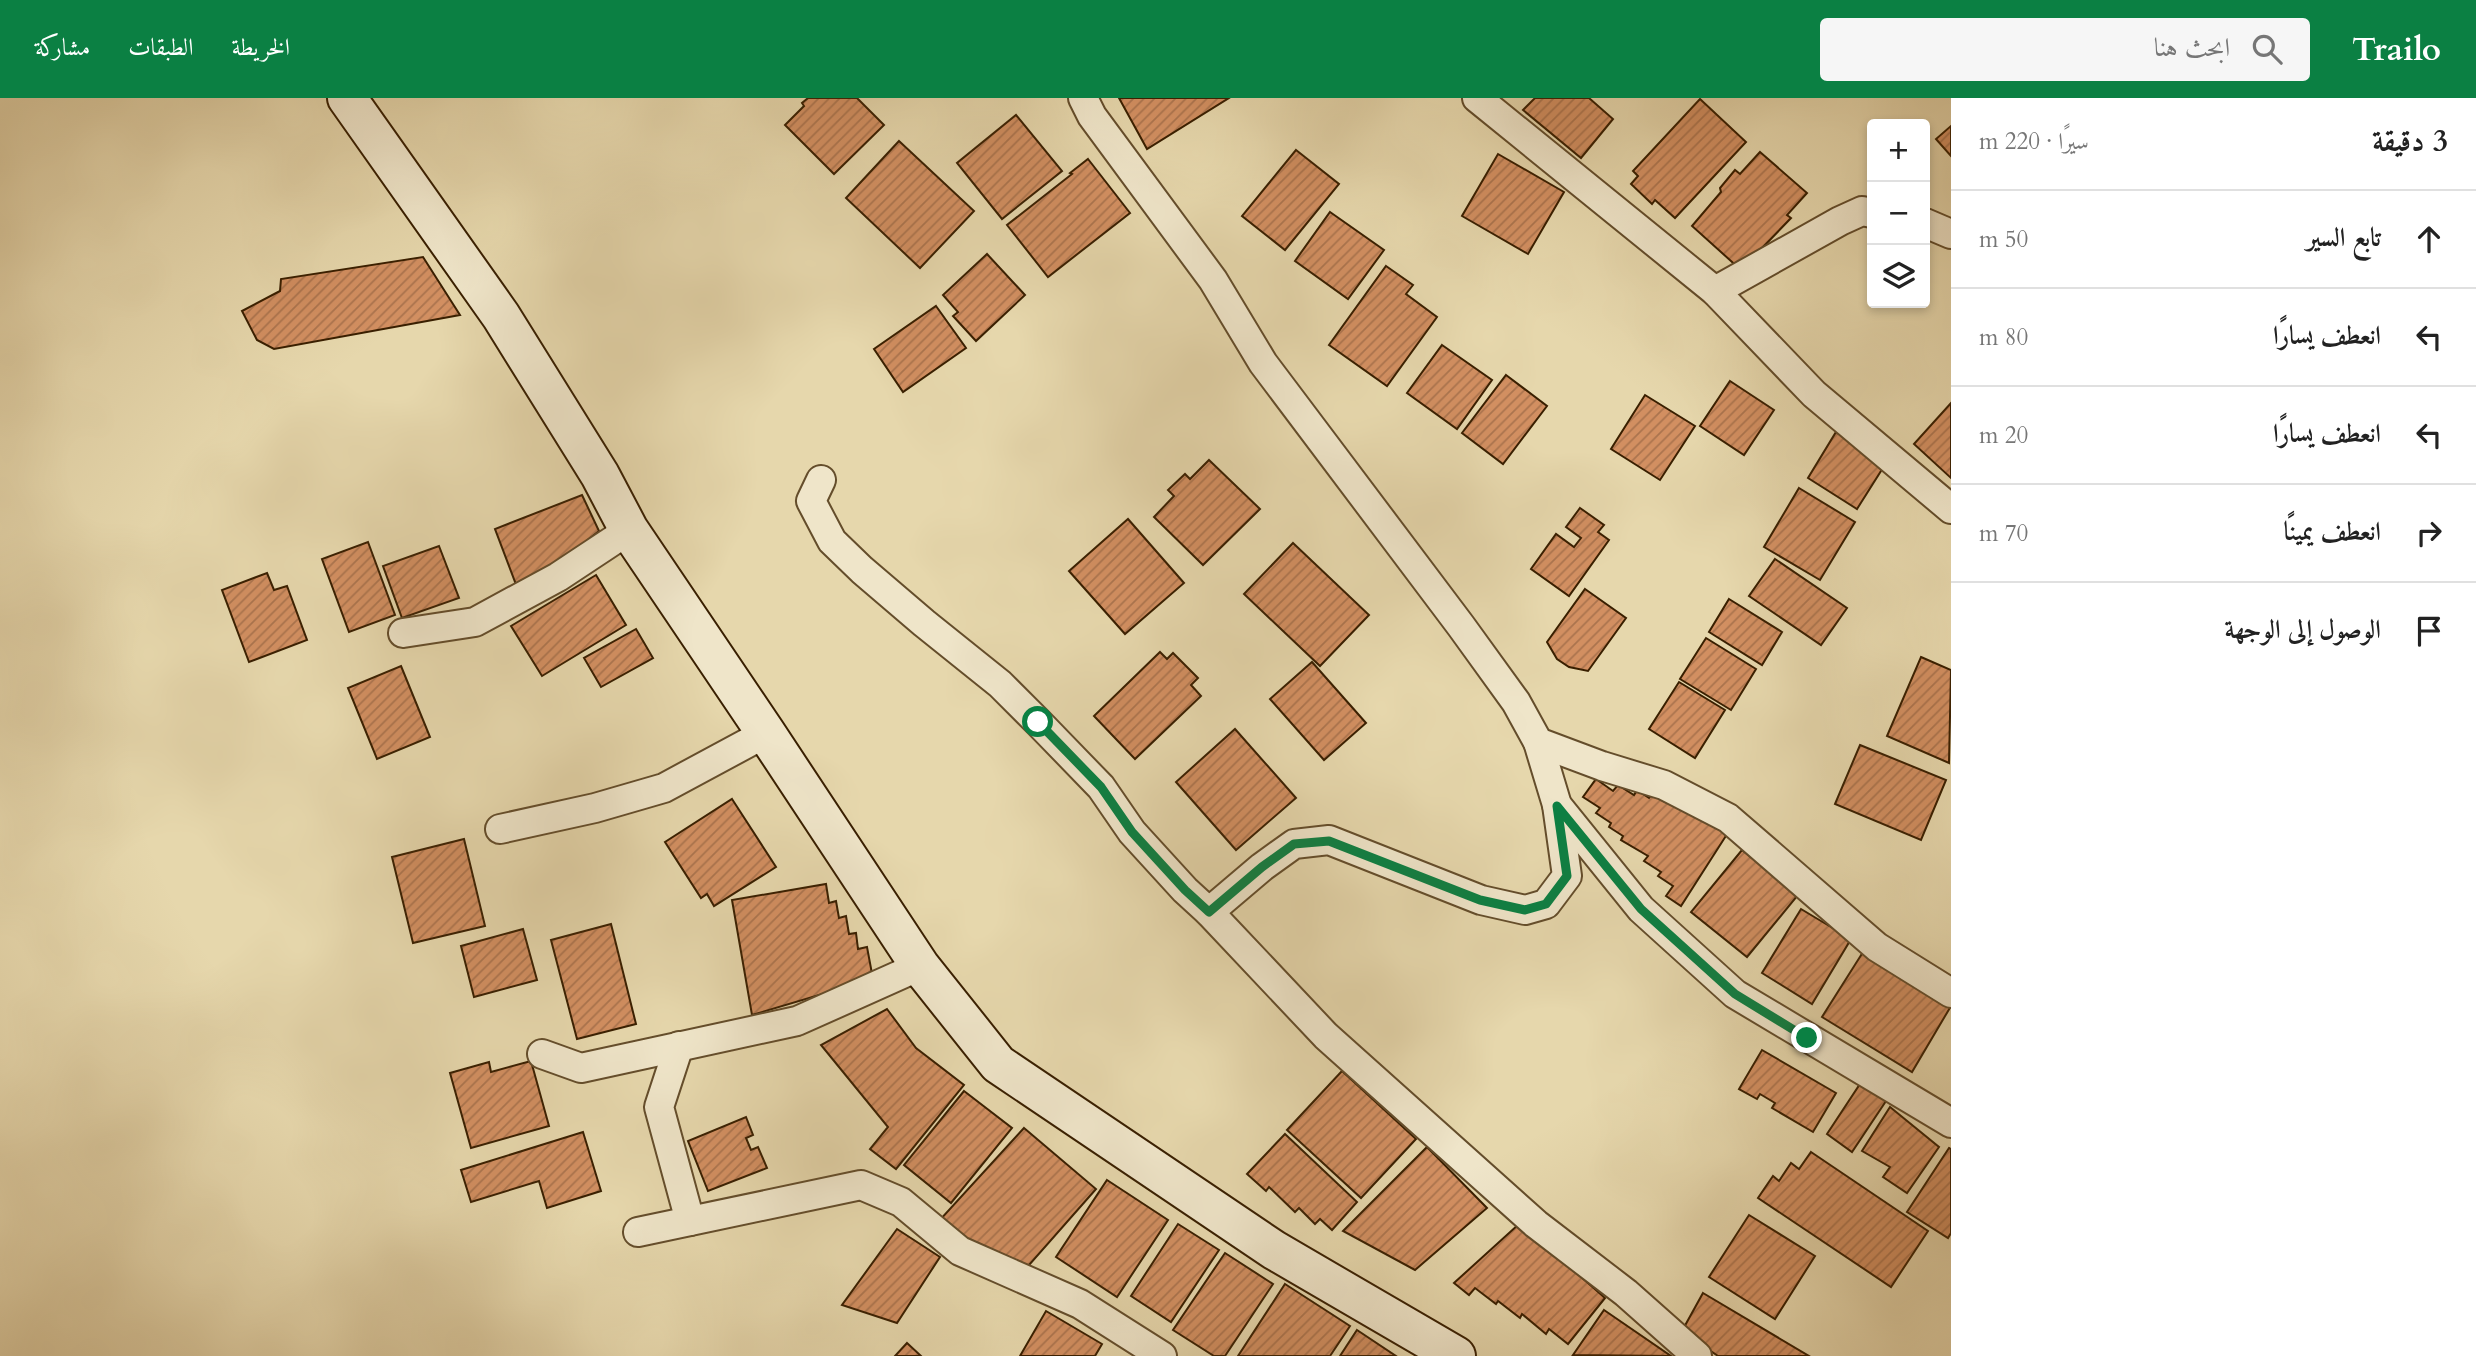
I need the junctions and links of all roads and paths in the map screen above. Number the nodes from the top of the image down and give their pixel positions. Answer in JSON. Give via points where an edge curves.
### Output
{"nodes":[{"id":1,"x":347,"y":98,"type":"edge"},
{"id":2,"x":1083,"y":98,"type":"edge"},
{"id":3,"x":1477,"y":98,"type":"edge"},
{"id":4,"x":1867,"y":212,"type":"edge"},
{"id":5,"x":1930,"y":225,"type":"edge"},
{"id":6,"x":1951,"y":234,"type":"edge"},
{"id":7,"x":1715,"y":291,"type":"junction"},
{"id":8,"x":821,"y":480,"type":"dead end"},
{"id":9,"x":1951,"y":509,"type":"edge"},
{"id":10,"x":629,"y":530,"type":"junction"},
{"id":11,"x":402,"y":633,"type":"dead end"},
{"id":12,"x":766,"y":733,"type":"junction"},
{"id":13,"x":1538,"y":742,"type":"junction"},
{"id":14,"x":1557,"y":806,"type":"junction"},
{"id":15,"x":500,"y":829,"type":"dead end"},
{"id":16,"x":1209,"y":912,"type":"junction"},
{"id":17,"x":920,"y":966,"type":"junction"},
{"id":18,"x":1951,"y":993,"type":"edge"},
{"id":19,"x":679,"y":1046,"type":"junction"},
{"id":20,"x":542,"y":1054,"type":"dead end"},
{"id":21,"x":1951,"y":1123,"type":"edge"},
{"id":22,"x":690,"y":1221,"type":"junction"},
{"id":23,"x":639,"y":1232,"type":"dead end"},
{"id":24,"x":1162,"y":1356,"type":"edge"},
{"id":25,"x":1456,"y":1356,"type":"edge"},
{"id":26,"x":1697,"y":1356,"type":"edge"}],
"edges":[{"from":1,"to":10,"type":"main road","via":[[501,316]]},
{"from":2,"to":13,"type":"street","via":[[1213,280],[1263,363],[1461,626],[1516,702]]},
{"from":3,"to":7,"type":"street"},
{"from":4,"to":7,"type":"street","via":[[1840,221]]},
{"from":5,"to":6,"type":"street"},
{"from":7,"to":9,"type":"street","via":[[1814,394]]},
{"from":8,"to":16,"type":"street","via":[[811,501],[832,541],[1000,684],[1101,787],[1132,832]]},
{"from":10,"to":11,"type":"street","via":[[475,622]]},
{"from":10,"to":12,"type":"main road"},
{"from":12,"to":15,"type":"street","via":[[664,788]]},
{"from":12,"to":17,"type":"main road"},
{"from":13,"to":14,"type":"street"},
{"from":13,"to":18,"type":"street","via":[[1664,785],[1728,818],[1877,947]]},
{"from":14,"to":16,"type":"street","via":[[1567,876],[1546,904],[1525,910],[1480,900],[1329,841],[1294,844]]},
{"from":14,"to":21,"type":"street","via":[[1641,909],[1735,994]]},
{"from":16,"to":26,"type":"street","via":[[1336,1045],[1536,1224],[1626,1293]]},
{"from":17,"to":19,"type":"street","via":[[797,1021]]},
{"from":17,"to":25,"type":"main road","via":[[999,1063],[1274,1250]]},
{"from":19,"to":20,"type":"street","via":[[581,1068]]},
{"from":19,"to":22,"type":"street","via":[[659,1107]]},
{"from":22,"to":23,"type":"street"},
{"from":22,"to":24,"type":"street","via":[[861,1185],[901,1202],[960,1251],[1080,1304]]}]}
